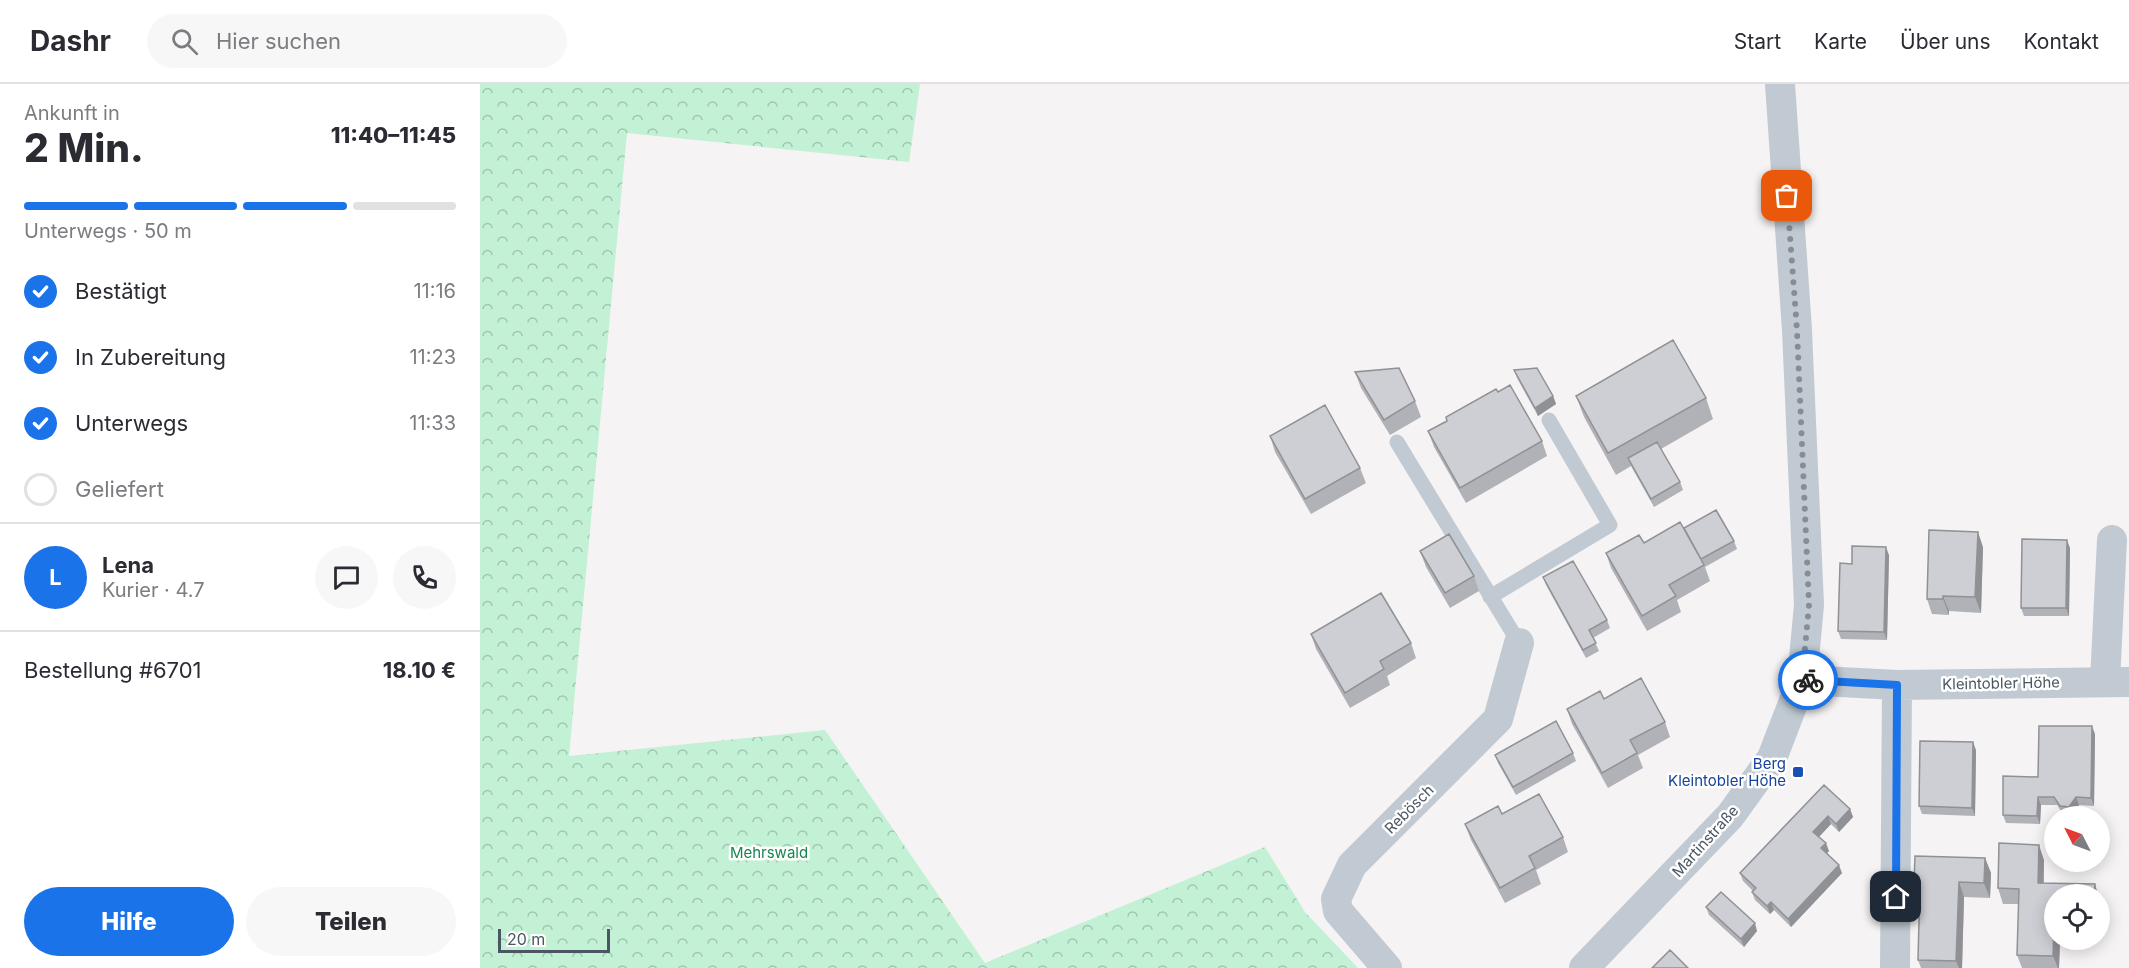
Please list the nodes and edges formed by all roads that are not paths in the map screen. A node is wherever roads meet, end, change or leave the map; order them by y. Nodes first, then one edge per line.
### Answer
1 (1780, 84) edge
2 (1549, 420) dead end
3 (1397, 442) dead end
4 (2112, 540) dead end
5 (1490, 597) junction
6 (1519, 643) joint
7 (1802, 680) junction
8 (2117, 682) edge
9 (1897, 685) junction
10 (1387, 968) edge
11 (1584, 968) edge
12 (1895, 968) edge

1 - 7 street, Martinstraße
2 - 5 lane
3 - 5 lane
4 - 8 street, Kleintobler Höhe
5 - 6 lane
6 - 10 street, Rebösch
7 - 9 street, Kleintobler Höhe
7 - 11 street, Martinstraße
8 - 9 street, Kleintobler Höhe
9 - 12 street

